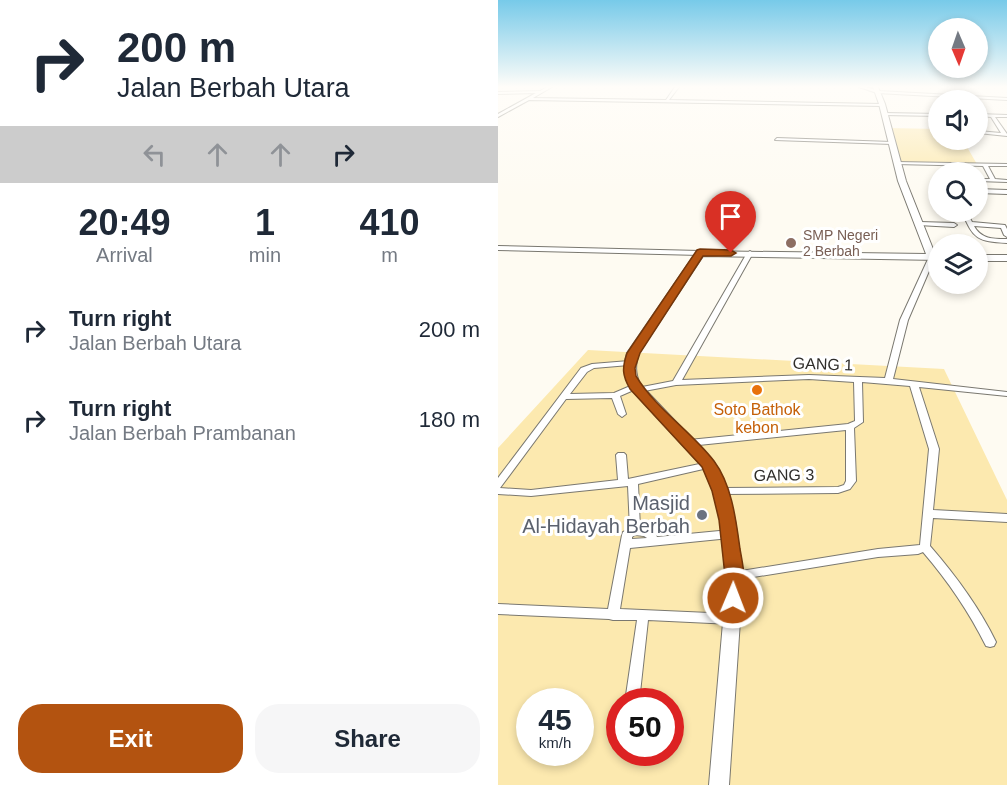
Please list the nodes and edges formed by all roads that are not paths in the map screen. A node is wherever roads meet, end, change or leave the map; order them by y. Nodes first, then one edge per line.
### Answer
1 (887, 124) edge
2 (988, 132) edge
3 (1006, 135) edge
4 (777, 139) dead end
5 (892, 143) junction
6 (897, 163) junction
7 (928, 164) edge
8 (988, 165) edge
9 (1007, 165) edge
10 (988, 171) edge
11 (988, 180) edge
12 (993, 180) junction
13 (1007, 181) edge
14 (988, 191) edge
15 (1007, 192) edge
16 (920, 224) junction
17 (970, 224) joint
18 (954, 225) dead end
19 (1005, 226) edge
20 (1007, 235) edge
21 (926, 241) junction
22 (1007, 241) edge
23 (928, 245) edge
24 (498, 249) edge
25 (700, 252) junction
26 (750, 253) junction
27 (906, 256) junction
28 (928, 257) edge
29 (988, 258) edge
30 (1007, 258) edge
31 (928, 271) edge
32 (629, 363) junction
33 (858, 380) junction
34 (888, 381) junction
35 (676, 382) junction
36 (914, 385) junction
37 (637, 388) junction
38 (1007, 393) edge
39 (615, 395) junction
40 (564, 397) junction
41 (622, 414) dead end
42 (850, 427) junction
43 (689, 443) junction
44 (621, 455) dead end
45 (709, 465) junction
46 (628, 482) junction
47 (498, 485) edge
48 (498, 491) edge
49 (720, 491) junction
50 (930, 514) junction
51 (1007, 518) edge
52 (635, 531) junction
53 (730, 534) junction
54 (654, 542) junction
55 (626, 544) junction
56 (925, 547) junction
57 (735, 576) junction
58 (498, 609) edge
59 (613, 615) junction
60 (643, 617) junction
61 (732, 619) junction
62 (990, 642) dead end
63 (634, 688) edge
64 (719, 785) edge

1 - 5 main road
2 - 3 street
4 - 5 street
5 - 6 main road
6 - 7 street
6 - 16 main road
8 - 9 street
10 - 12 street
11 - 12 street
12 - 13 street
14 - 15 street
16 - 18 street
16 - 21 main road
17 - 19 street
17 - 22 street
19 - 20 street
21 - 23 main road
21 - 27 main road
24 - 25 street
25 - 26 main road
25 - 32 main road
26 - 27 main road
26 - 35 street
27 - 28 main road
29 - 30 main road
31 - 34 street
32 - 37 main road
32 - 40 street
33 - 34 street, GANG 1
33 - 35 street, GANG 1
33 - 42 street
34 - 36 street, GANG 1
35 - 37 street, GANG 1
36 - 38 street, GANG 1
36 - 50 street
37 - 39 street, GANG 1
37 - 43 main road
39 - 40 street
39 - 41 street
40 - 47 street
42 - 43 street
42 - 49 street, GANG 3
43 - 45 main road
44 - 46 street
45 - 46 street
45 - 49 main road
46 - 48 street
46 - 52 street
49 - 53 main road
50 - 51 street
50 - 56 street
52 - 54 street
52 - 55 street
53 - 54 street
53 - 57 main road
54 - 55 street
55 - 59 street
56 - 57 street
56 - 62 street
57 - 61 main road
58 - 59 street
59 - 60 street
60 - 61 street
60 - 63 street
61 - 64 main road

